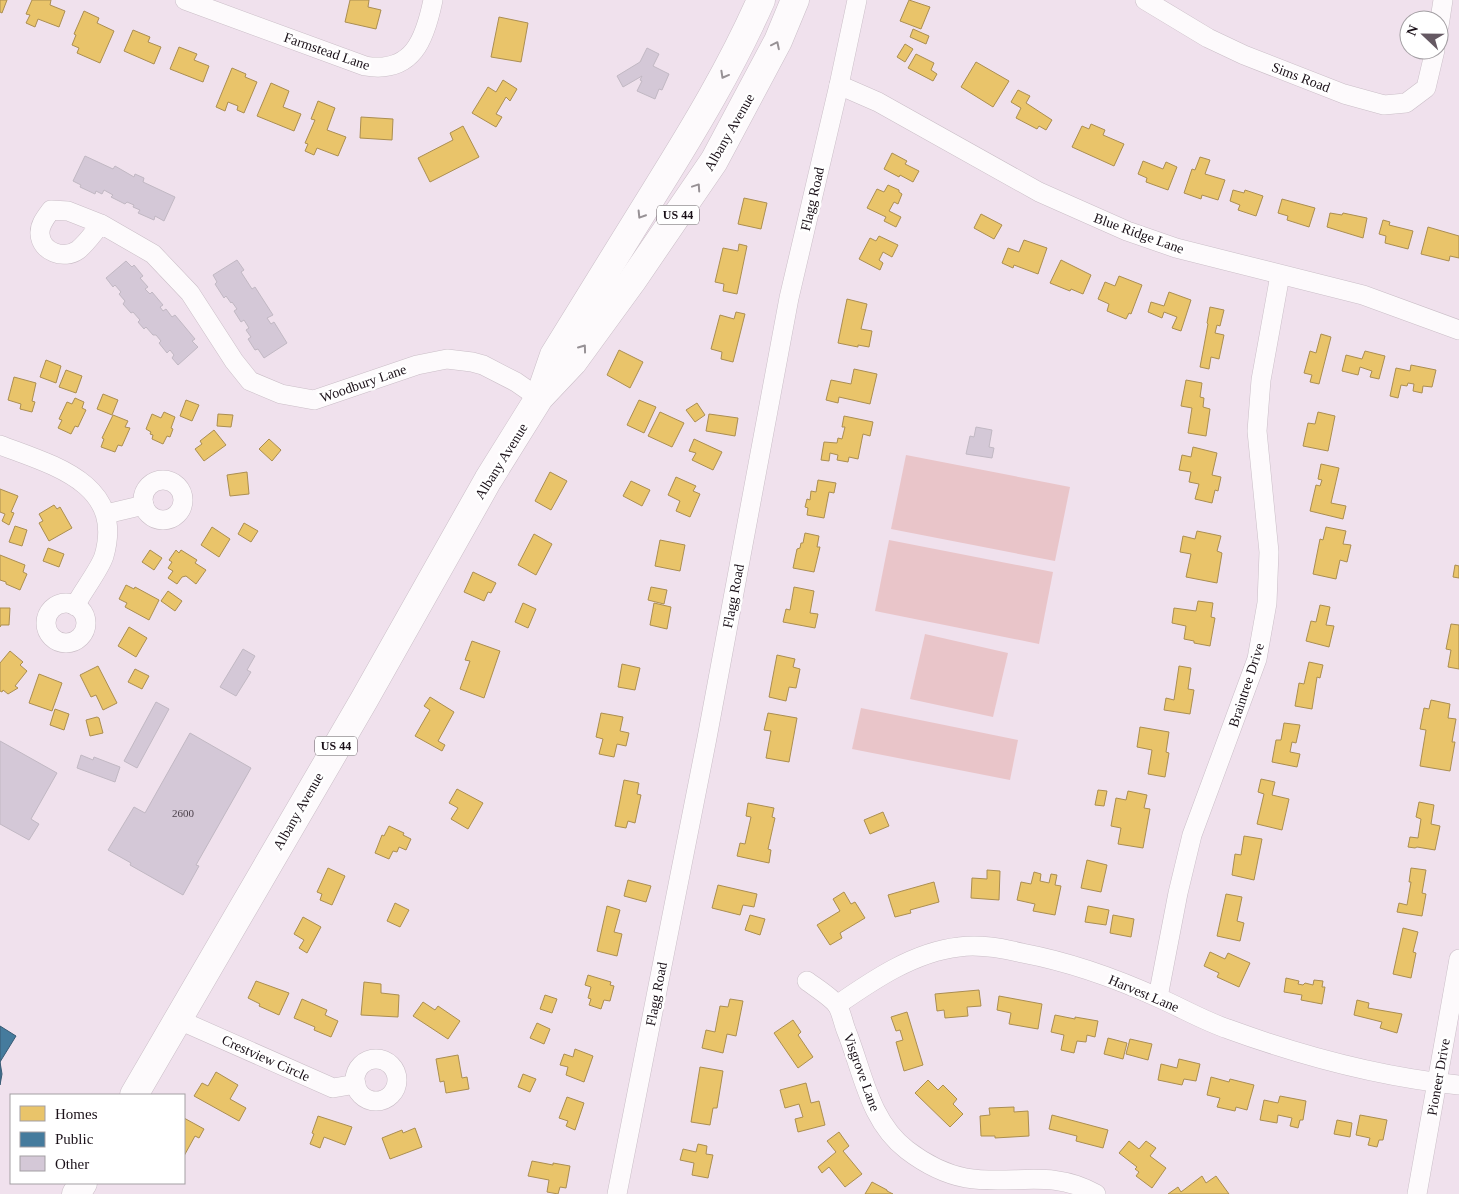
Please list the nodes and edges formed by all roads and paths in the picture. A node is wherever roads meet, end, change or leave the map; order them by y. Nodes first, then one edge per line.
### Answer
1 (185, 0) edge
2 (433, 0) edge
3 (761, 0) edge
4 (795, 0) edge
5 (857, 0) edge
6 (1145, 0) edge
7 (1433, 60) edge
8 (839, 85) junction
9 (101, 224) dead end
10 (1280, 275) junction
11 (1459, 330) edge
12 (540, 398) junction
13 (0, 445) edge
14 (144, 505) dead end
15 (106, 514) junction
16 (75, 606) dead end
17 (1459, 959) edge
18 (807, 980) dead end
19 (1158, 997) junction
20 (837, 1005) junction
21 (177, 1019) junction
22 (1437, 1083) junction
23 (356, 1084) dead end
24 (1459, 1085) edge
25 (135, 1094) edge
26 (617, 1194) edge
27 (1096, 1194) edge
28 (1417, 1194) edge

1 - 2 street, Farmstead Lane
3 -> 12 highway, Albany Avenue / US 44
12 -> 4 highway, Albany Avenue / US 44
5 - 8 street, Flagg Road
6 - 7 street, Sims Road
8 - 10 street, Blue Ridge Lane
8 - 26 street, Flagg Road
9 - 12 street, Woodbury Lane
10 - 11 street, Blue Ridge Lane
10 - 19 street, Braintree Drive
12 - 21 highway, Albany Avenue / US 44
13 - 15 street
14 - 15 street
15 - 16 street
17 - 22 street, Pioneer Drive
18 - 20 street, Visgrove Lane
19 - 20 street, Harvest Lane
19 - 22 street, Harvest Lane
20 - 27 street, Visgrove Lane
21 - 23 street, Crestview Circle
21 - 25 highway, Albany Avenue / US 44
22 - 24 street, Harvest Lane
22 - 28 street, Pioneer Drive

